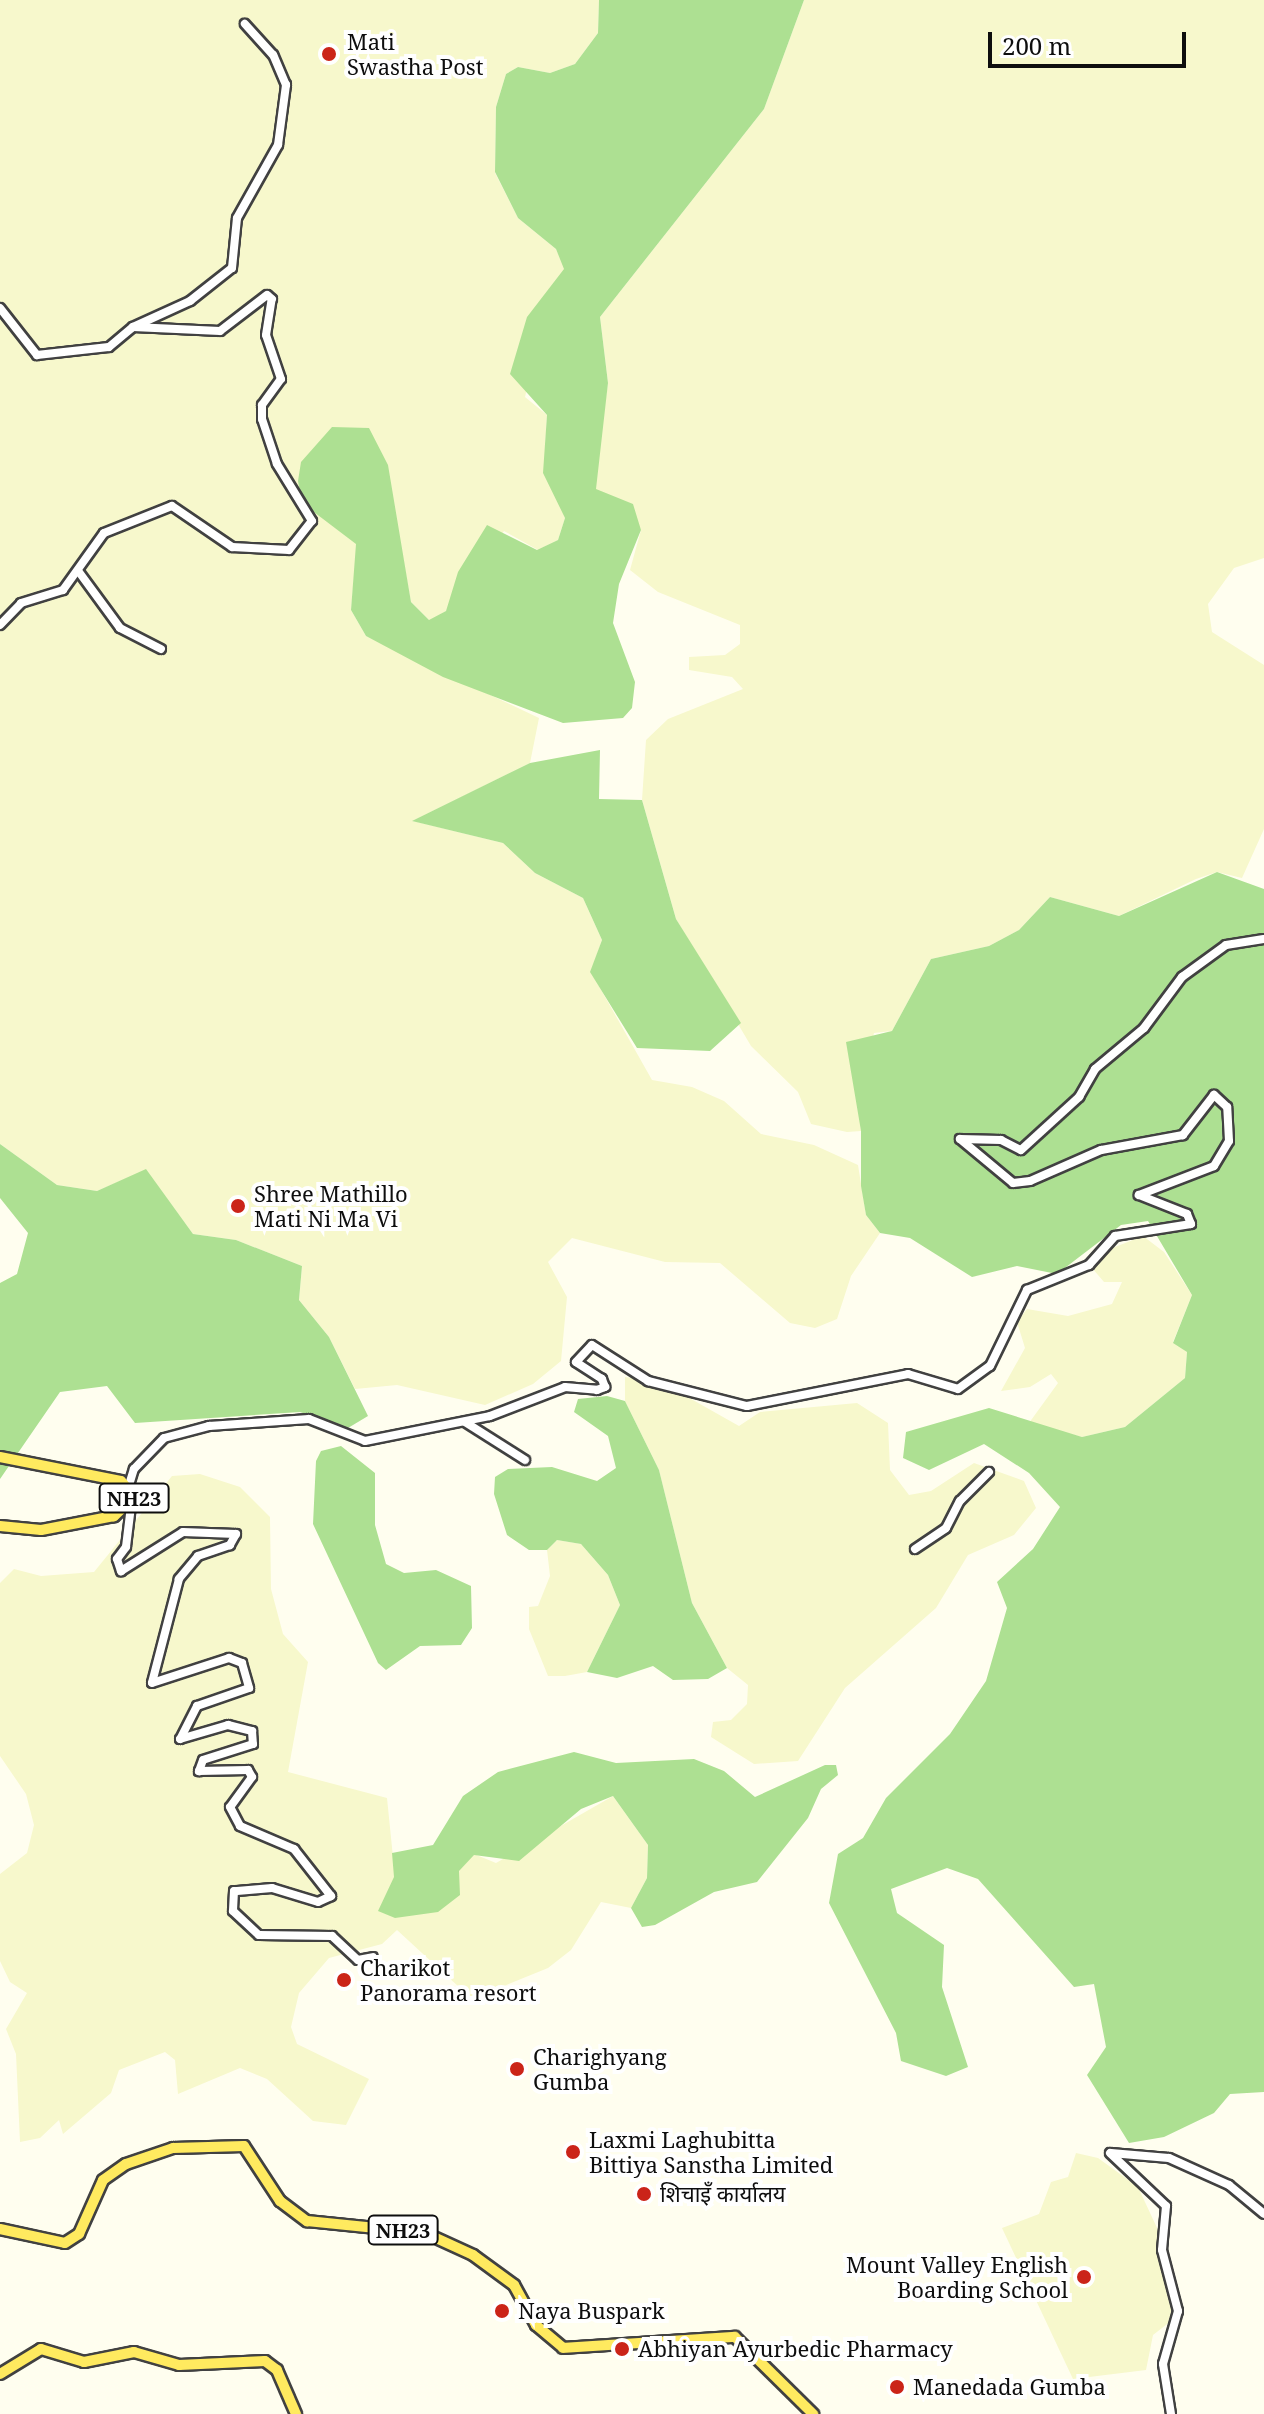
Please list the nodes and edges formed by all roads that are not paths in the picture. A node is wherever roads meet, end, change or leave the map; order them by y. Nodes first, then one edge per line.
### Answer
1 (245, 24) dead end
2 (0, 308) edge
3 (133, 327) junction
4 (79, 572) junction
5 (0, 625) edge
6 (161, 649) dead end
7 (1264, 939) edge
8 (465, 1422) junction
9 (0, 1457) edge
10 (525, 1460) dead end
11 (989, 1472) dead end
12 (129, 1485) junction
13 (131, 1506) junction
14 (0, 1526) edge
15 (915, 1549) dead end
16 (373, 1957) dead end
17 (1264, 2214) edge
18 (0, 2229) edge
19 (0, 2374) edge
20 (296, 2414) edge
21 (813, 2414) edge
22 (1171, 2414) edge

1 - 3 street
2 - 3 street
3 - 4 street
4 - 5 street
4 - 6 street
7 - 8 street
8 - 10 street
8 - 12 street
9 - 12 main road, NH23
11 - 15 street
12 - 13 main road, NH23
13 - 14 main road, NH23
13 - 16 street
17 - 22 street
18 - 21 main road, NH23
19 - 20 main road

